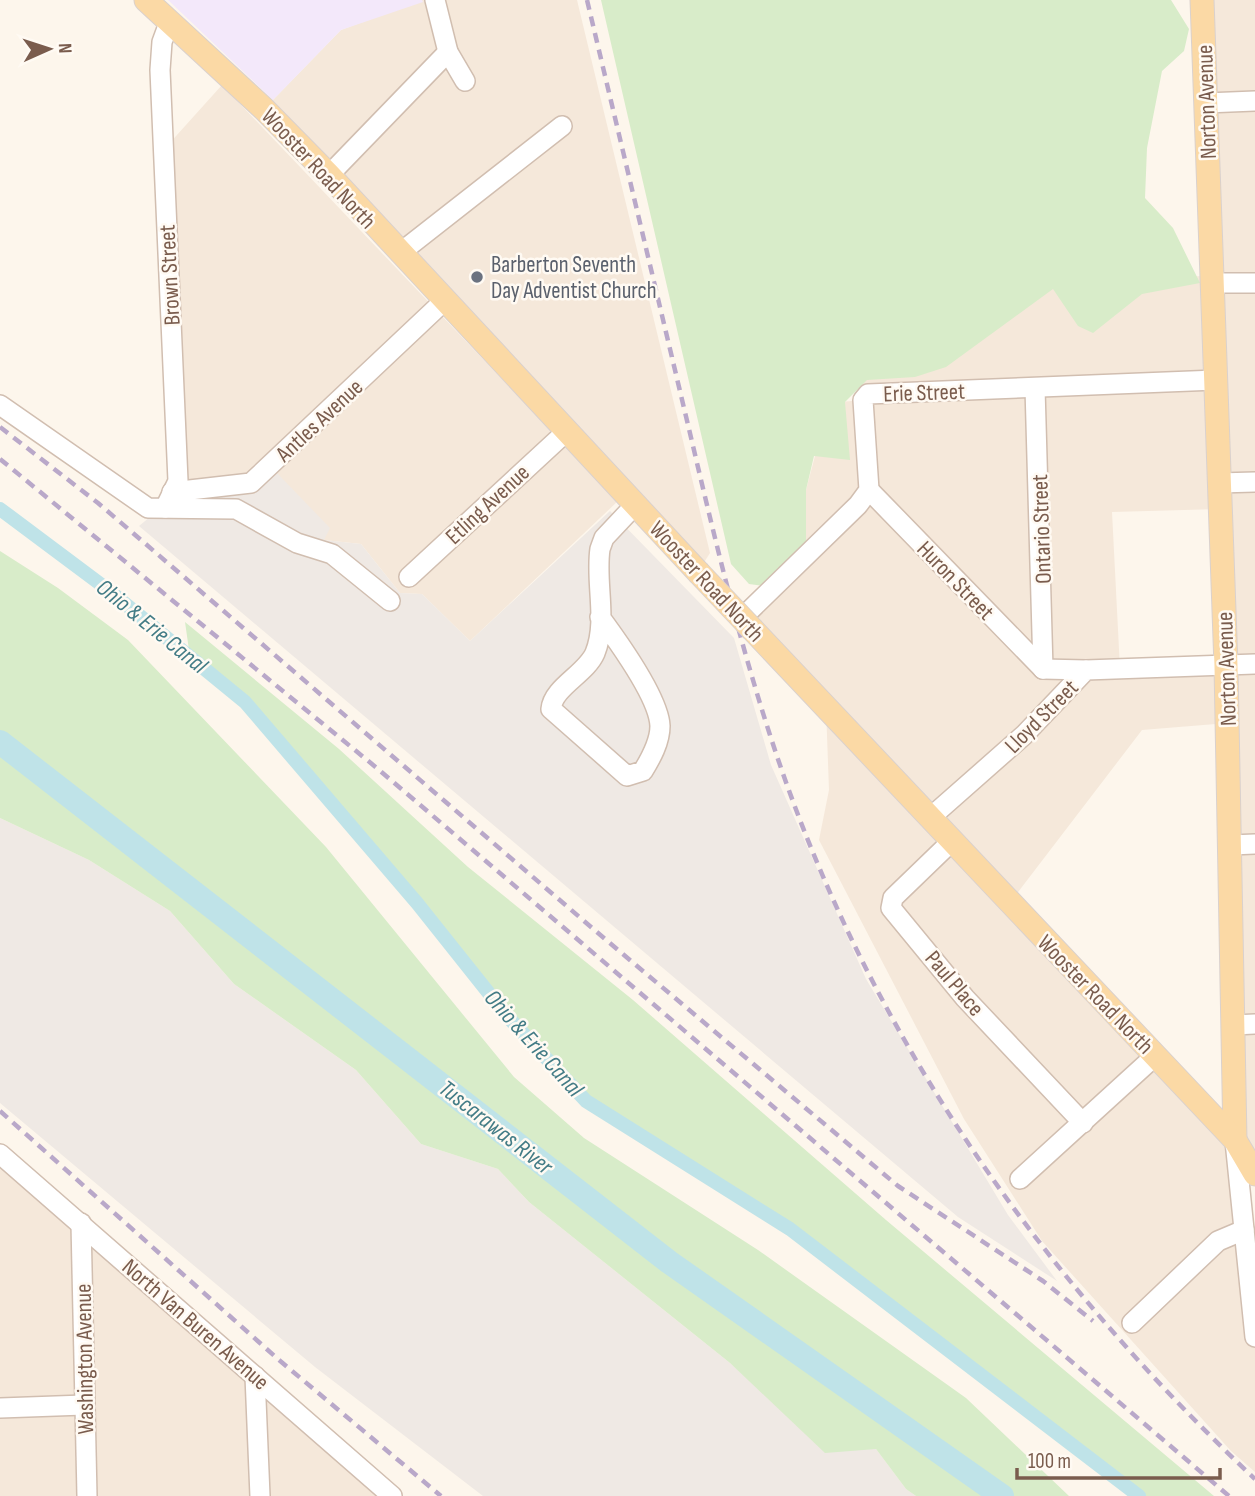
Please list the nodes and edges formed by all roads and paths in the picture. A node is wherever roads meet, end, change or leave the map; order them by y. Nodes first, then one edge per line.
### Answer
1 (146, 0) edge
2 (435, 0) edge
3 (1202, 0) edge
4 (169, 23) junction
5 (448, 52) junction
6 (465, 81) dead end
7 (1255, 101) edge
8 (1206, 103) junction
9 (562, 126) dead end
10 (328, 175) junction
11 (400, 253) junction
12 (1255, 283) edge
13 (1213, 284) junction
14 (444, 301) junction
15 (1216, 380) junction
16 (1035, 388) junction
17 (0, 405) edge
18 (567, 431) junction
19 (1255, 482) edge
20 (1219, 483) junction
21 (869, 490) junction
22 (162, 503) junction
23 (636, 504) junction
24 (409, 578) dead end
25 (390, 601) dead end
26 (600, 617) junction
27 (748, 619) junction
28 (1255, 664) edge
29 (1226, 666) junction
30 (1044, 669) junction
31 (1086, 670) junction
32 (931, 817) junction
33 (951, 842) junction
34 (1255, 844) edge
35 (1231, 845) junction
36 (1244, 1024) edge
37 (1155, 1056) junction
38 (1083, 1123) junction
39 (1235, 1140) junction
40 (0, 1154) edge
41 (1255, 1174) edge
42 (1020, 1179) dead end
43 (80, 1223) junction
44 (1244, 1230) junction
45 (1132, 1323) dead end
46 (1255, 1332) edge
47 (255, 1376) junction
48 (84, 1405) junction
49 (0, 1408) edge
50 (88, 1496) edge
51 (260, 1496) edge
52 (392, 1496) edge

1 - 4 main road, Wooster Road North
2 - 5 street
3 - 8 main road, Norton Avenue
4 - 10 main road, Wooster Road North
4 - 22 street, Brown Street
5 - 6 street
5 - 10 street
7 - 8 street
8 - 13 main road, Norton Avenue
9 - 11 street
10 - 11 main road, Wooster Road North
11 - 14 main road, Wooster Road North
12 - 13 street
13 - 15 main road, Norton Avenue
14 - 18 main road, Wooster Road North
14 - 22 street, Antles Avenue
15 - 16 street, Erie Street
15 - 20 main road, Norton Avenue
16 - 21 street, Erie Street
16 - 30 street, Ontario Street
17 - 22 street
18 - 23 main road, Wooster Road North
18 - 24 street, Etling Avenue
19 - 20 street
20 - 29 main road, Norton Avenue
21 - 27 street
21 - 30 street, Huron Street
22 - 25 street
23 - 26 street
23 - 27 main road, Wooster Road North, bridge
26 - 26 street
27 - 32 main road, Wooster Road North
28 - 29 street, Lloyd Street
29 - 31 street, Lloyd Street
29 - 35 main road, Norton Avenue
30 - 31 street
31 - 32 street, Lloyd Street
32 - 33 main road, Wooster Road North
33 - 37 main road, Wooster Road North
33 - 38 street, Paul Place
34 - 35 street
35 - 36 main road, Norton Avenue
36 - 39 main road, Norton Avenue
37 - 38 street
37 - 39 main road, Wooster Road North
38 - 42 street
39 - 41 main road, Wooster Road North
39 - 44 street, Norton Avenue
40 - 43 street, North Van Buren Avenue
43 - 47 street, North Van Buren Avenue
43 - 48 street, Washington Avenue
44 - 45 street
44 - 46 street, Norton Avenue
47 - 51 street
47 - 52 street, North Van Buren Avenue
48 - 49 street
48 - 50 street, Washington Avenue

